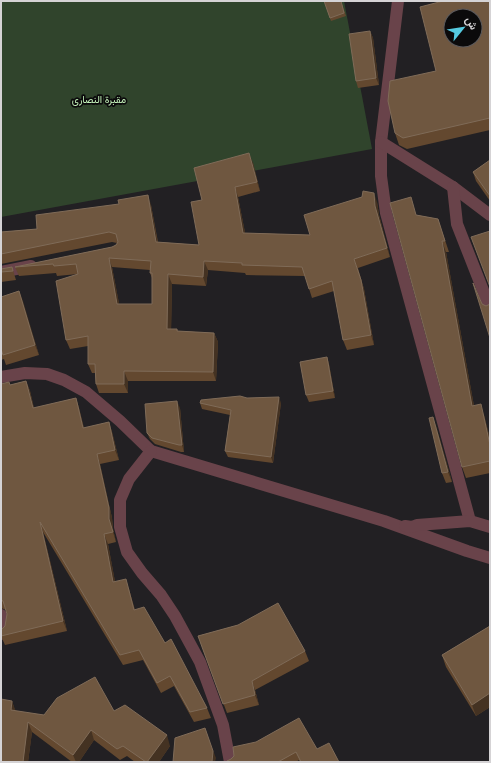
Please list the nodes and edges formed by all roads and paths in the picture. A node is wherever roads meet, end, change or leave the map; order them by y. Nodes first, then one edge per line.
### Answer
1 (398, 1) edge
2 (381, 142) junction
3 (453, 187) junction
4 (490, 215) edge
5 (39, 264) edge
6 (1, 272) edge
7 (490, 308) edge
8 (1, 377) edge
9 (151, 451) junction
10 (384, 521) junction
11 (470, 521) junction
12 (490, 527) edge
13 (490, 558) edge
14 (1, 615) edge
15 (1, 634) edge
16 (230, 762) edge

1 - 2 street
2 - 3 street
2 - 11 street
3 - 4 street
3 - 7 street
5 - 6 street
8 - 9 street
9 - 10 street
9 - 16 street
10 - 11 street
10 - 13 street
11 - 12 street
14 - 15 street

